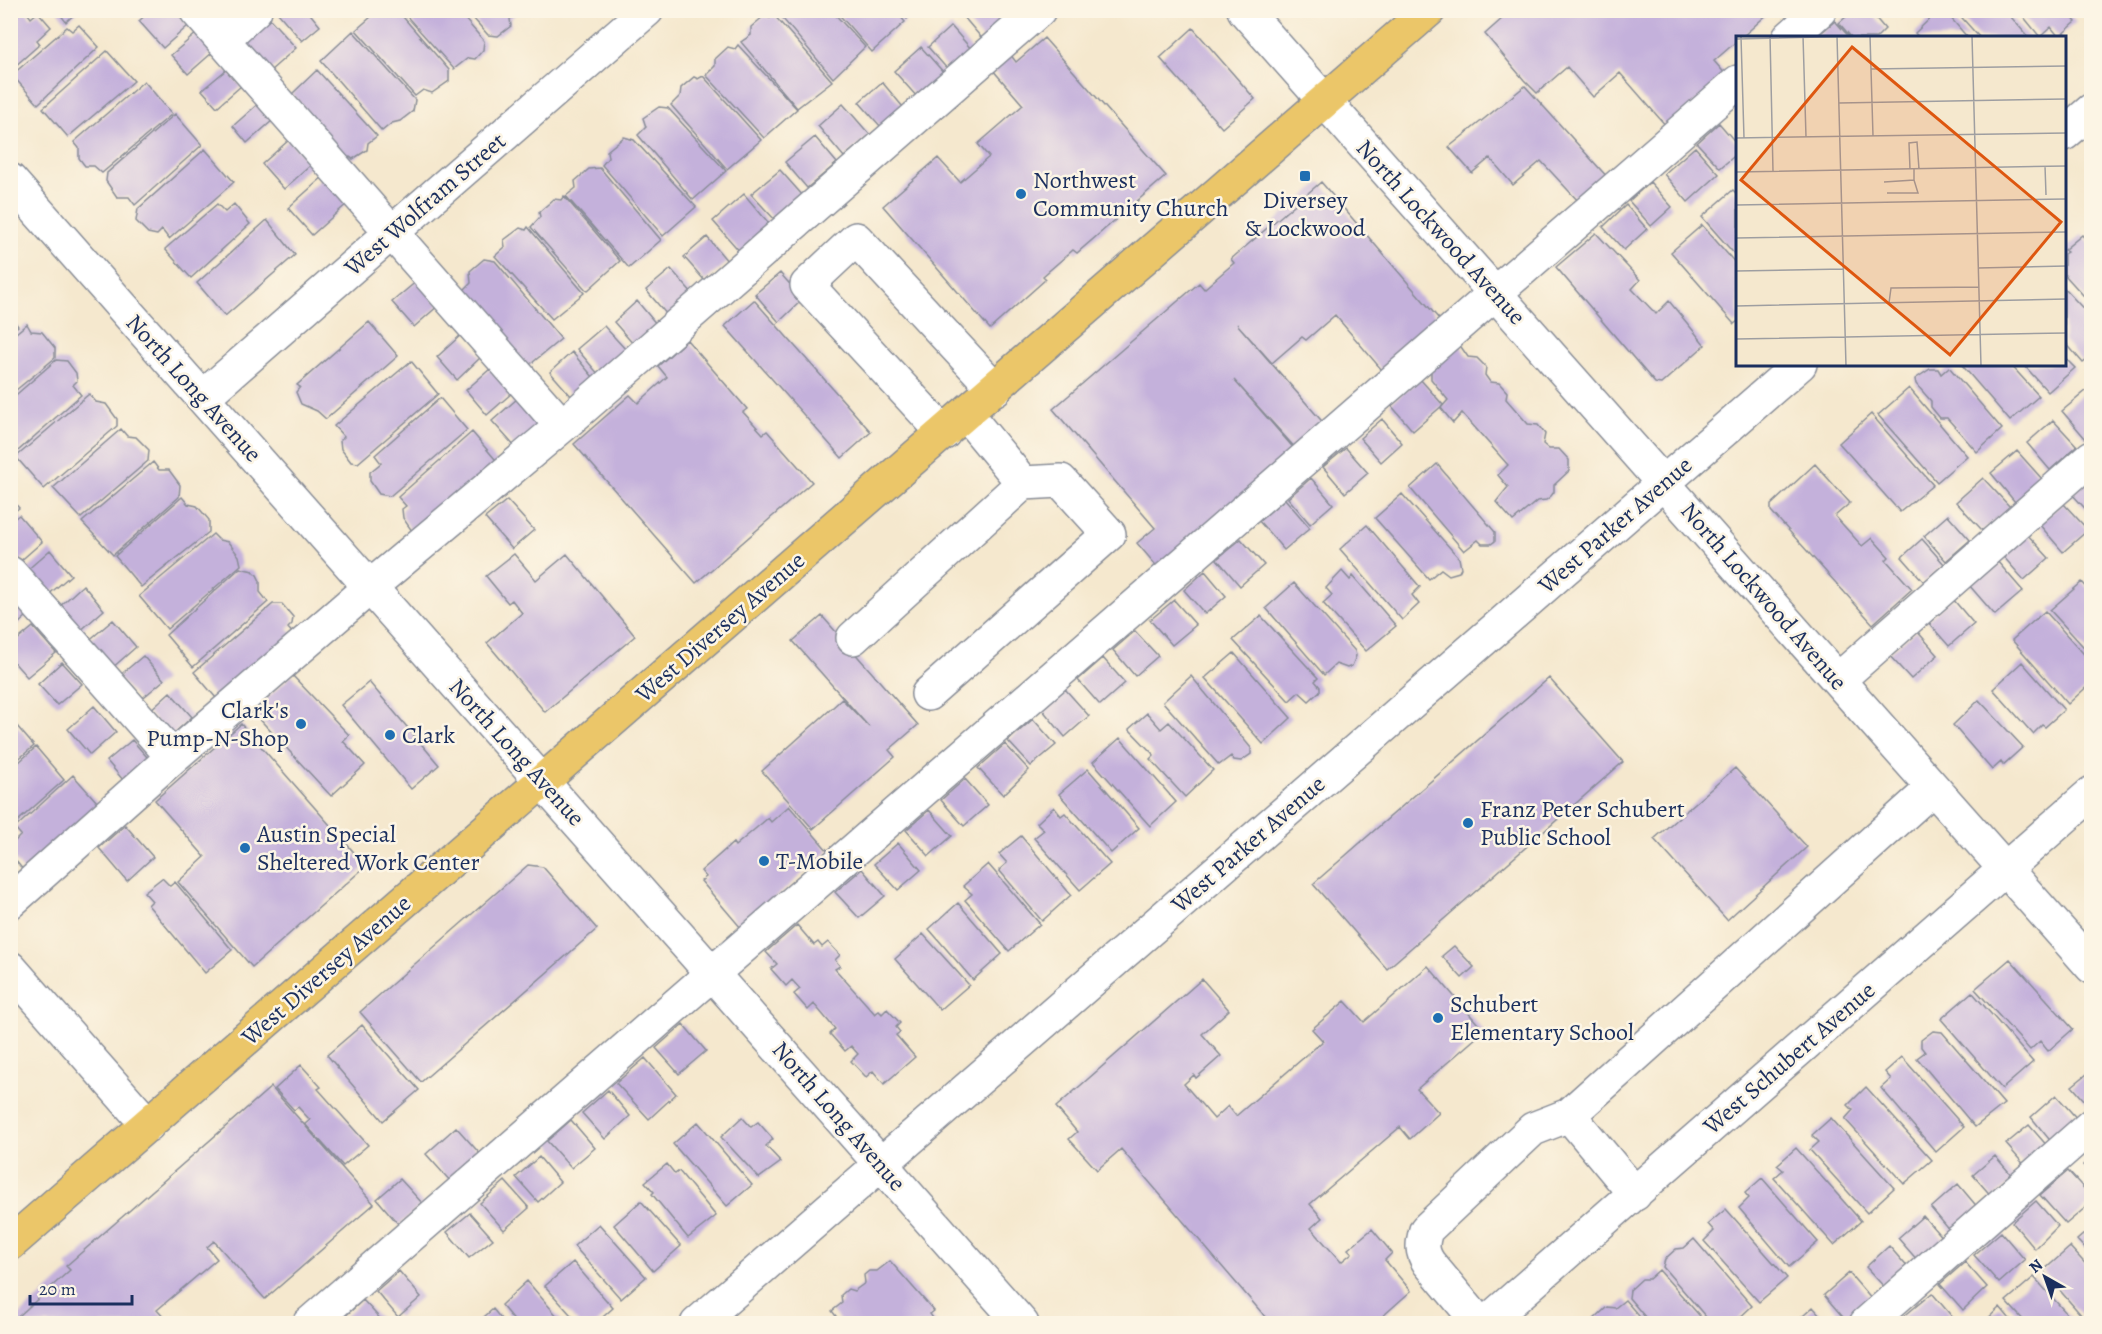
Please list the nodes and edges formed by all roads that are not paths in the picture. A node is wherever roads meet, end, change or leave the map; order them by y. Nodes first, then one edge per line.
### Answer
1 (196, 10) edge
2 (255, 10) edge
3 (646, 10) edge
4 (1040, 10) edge
5 (1244, 10) edge
6 (1429, 10) edge
7 (1820, 10) edge
8 (1791, 36) edge
9 (222, 39) junction
10 (1736, 83) edge
11 (1324, 102) junction
12 (2091, 110) edge
13 (2066, 132) edge
14 (10, 180) edge
15 (392, 232) junction
16 (1495, 293) junction
17 (1798, 366) edge
18 (994, 389) junction
19 (203, 397) junction
20 (955, 423) junction
21 (562, 426) junction
22 (2091, 457) edge
23 (1023, 483) junction
24 (1664, 483) junction
25 (10, 573) edge
26 (370, 587) junction
27 (853, 638) dead end
28 (1838, 680) junction
29 (928, 694) dead end
30 (173, 757) junction
31 (543, 781) junction
32 (1933, 788) junction
33 (2091, 793) edge
34 (2004, 868) junction
35 (10, 902) edge
36 (2091, 967) edge
37 (10, 968) edge
38 (712, 973) junction
39 (1569, 1115) junction
40 (148, 1125) junction
41 (2091, 1125) edge
42 (881, 1164) junction
43 (1635, 1194) junction
44 (10, 1244) edge
45 (309, 1323) edge
46 (697, 1323) edge
47 (1022, 1323) edge
48 (1480, 1323) edge
49 (1485, 1323) edge
50 (1866, 1323) edge

1 - 9 street
2 - 9 street
3 - 15 street, West Wolfram Street
4 - 21 street
5 - 11 street, North Lockwood Avenue
6 - 11 main road, West Diversey Avenue
7 - 8 street
9 - 15 street
10 - 16 street
11 - 16 street, North Lockwood Avenue
11 - 18 main road, West Diversey Avenue
12 - 13 street
14 - 19 street, North Long Avenue
15 - 19 street, West Wolfram Street
15 - 21 street
16 - 24 street, North Lockwood Avenue
16 - 38 street
17 - 24 street, West Parker Avenue
18 - 20 main road, West Diversey Avenue
18 - 20 street
19 - 26 street, North Long Avenue
20 - 23 street
20 - 31 main road, West Diversey Avenue
21 - 26 street
22 - 28 street
23 - 27 street
23 - 29 street
24 - 28 street, North Lockwood Avenue
24 - 42 street, West Parker Avenue
25 - 30 street
26 - 30 street
26 - 31 street, North Long Avenue
28 - 32 street, North Lockwood Avenue
30 - 35 street
31 - 38 street, North Long Avenue
31 - 40 main road, West Diversey Avenue
32 - 34 street, North Lockwood Avenue
32 - 39 street
33 - 34 street, West Schubert Avenue
34 - 36 street, North Lockwood Avenue
34 - 43 street, West Schubert Avenue
37 - 40 street
38 - 42 street, North Long Avenue
38 - 45 street
39 - 43 street
39 - 48 street
40 - 44 main road, West Diversey Avenue
41 - 50 street
42 - 46 street, West Parker Avenue
42 - 47 street, North Long Avenue
43 - 49 street, West Schubert Avenue

